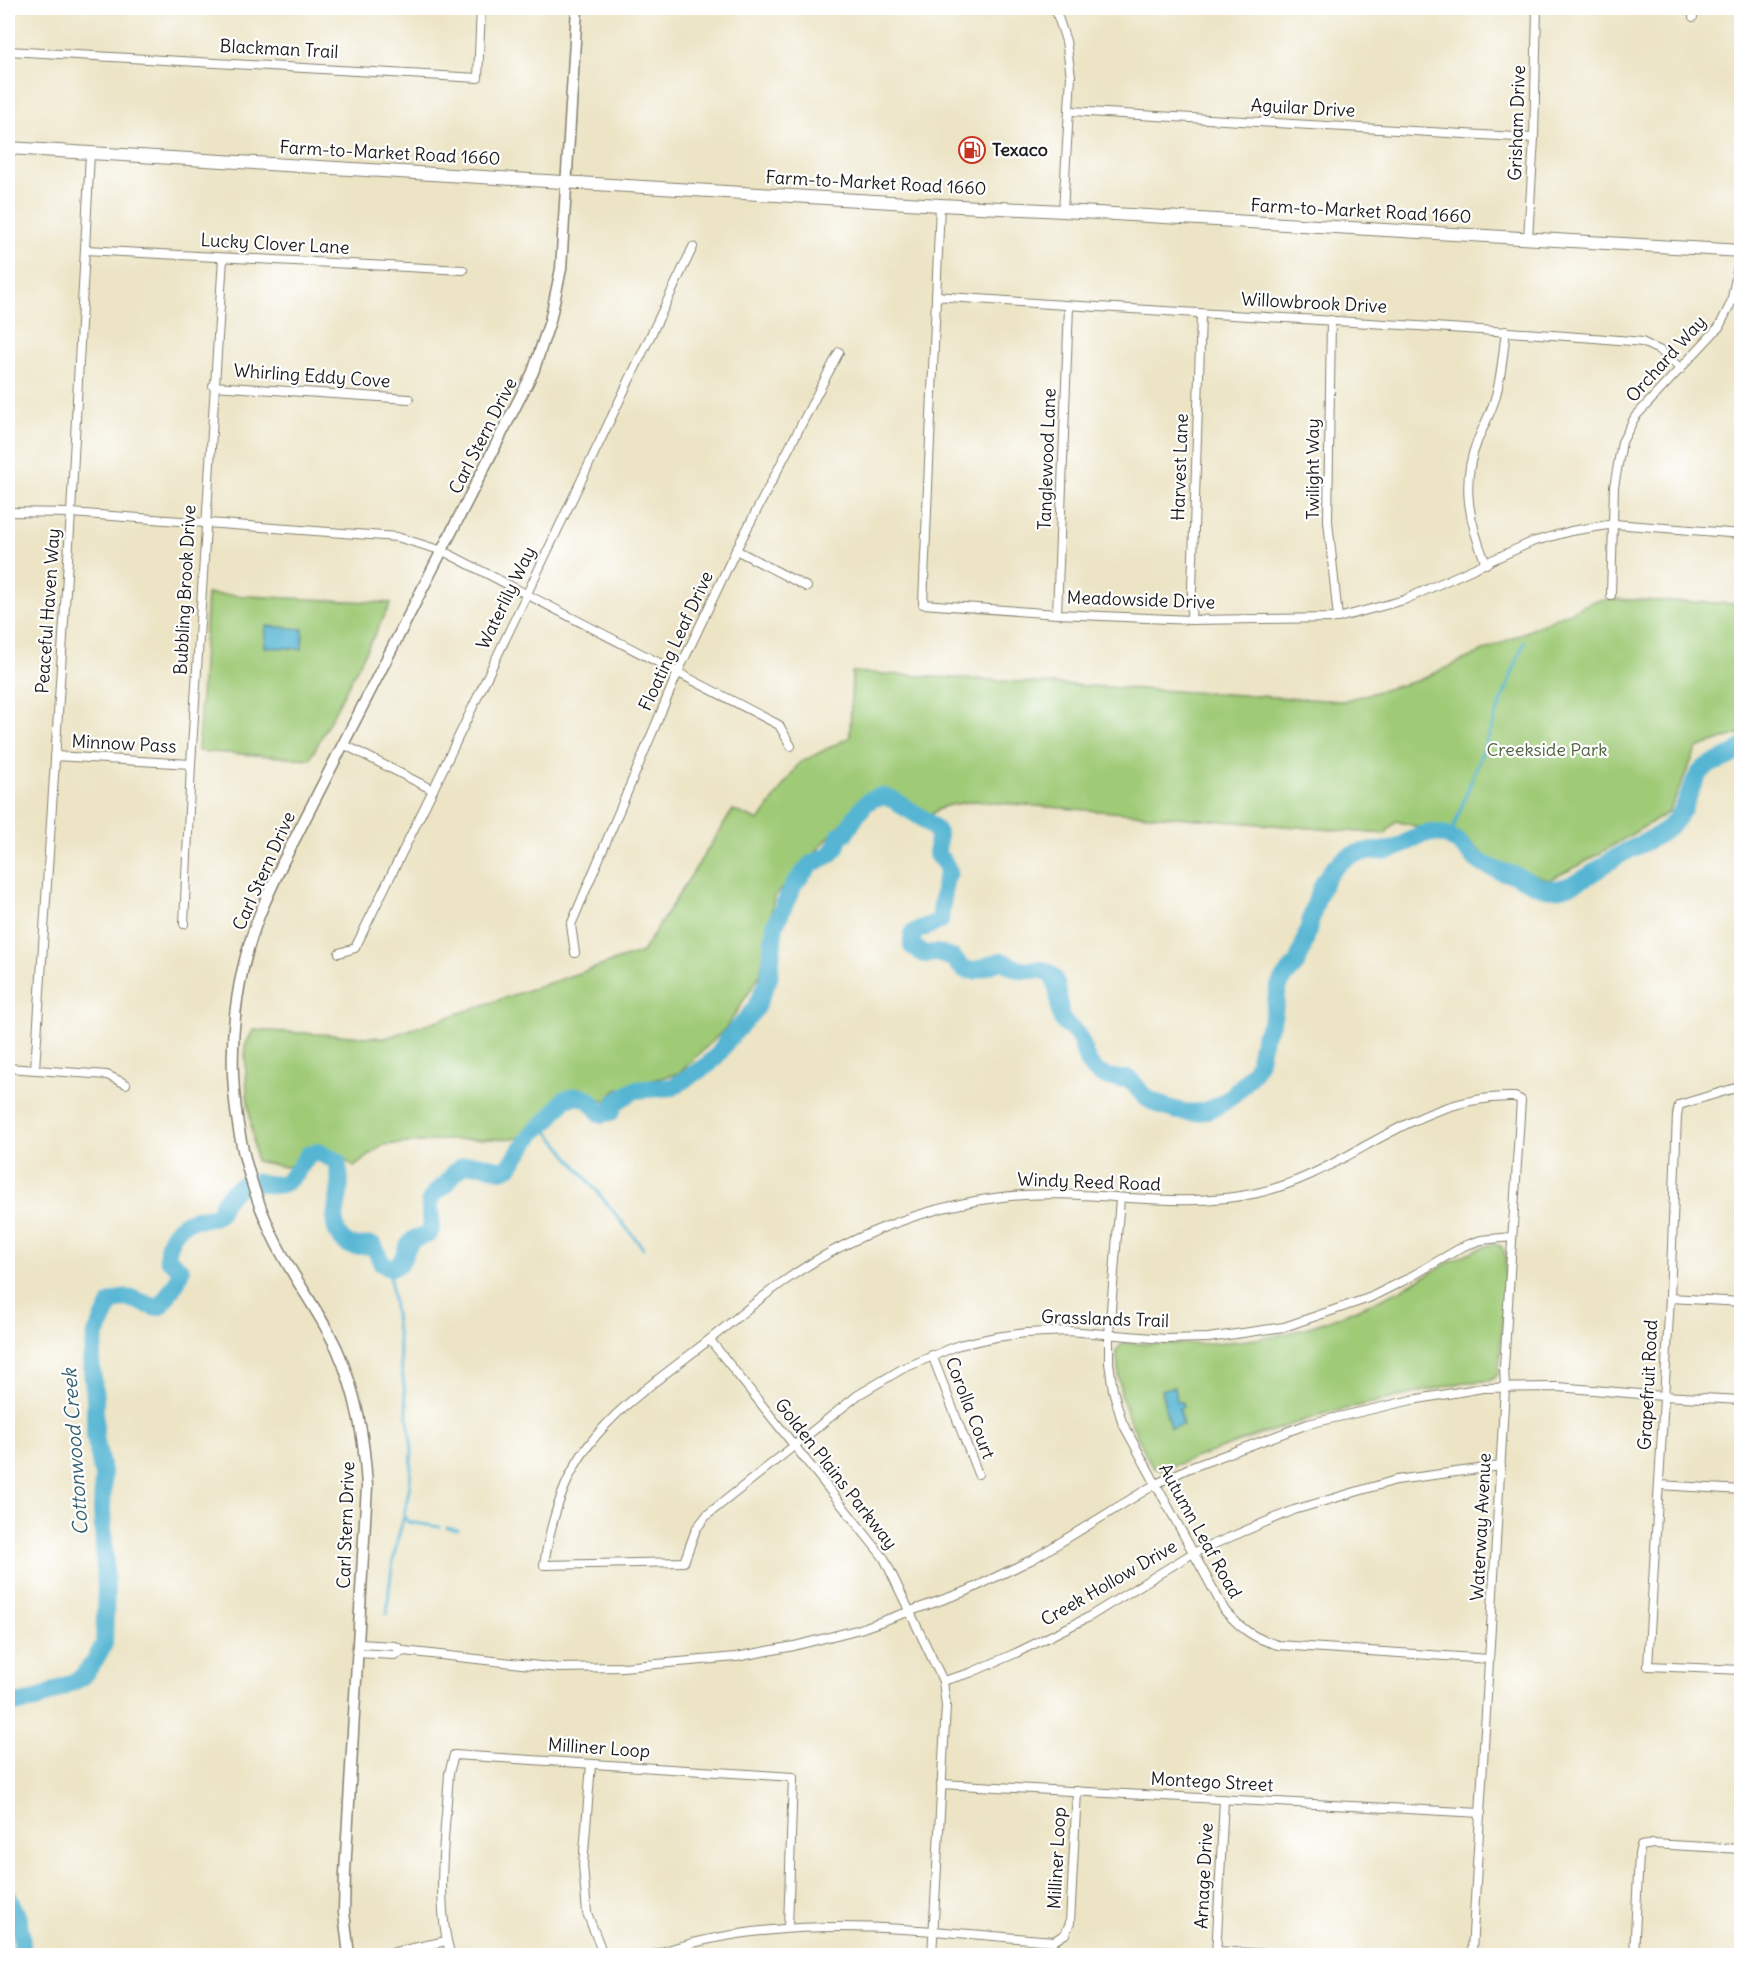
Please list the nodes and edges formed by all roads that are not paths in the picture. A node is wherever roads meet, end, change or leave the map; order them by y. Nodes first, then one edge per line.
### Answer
1 (481, 8) edge
2 (577, 8) edge
3 (1055, 8) edge
4 (1537, 8) edge
5 (8, 51) edge
6 (1071, 111) junction
7 (1534, 138) junction
8 (8, 148) edge
9 (90, 154) junction
10 (566, 182) junction
11 (940, 205) junction
12 (1063, 211) junction
13 (1528, 239) junction
14 (693, 247) dead end
15 (86, 250) junction
16 (1741, 251) edge
17 (223, 258) junction
18 (463, 270) dead end
19 (936, 296) junction
20 (1069, 306) junction
21 (1201, 315) junction
22 (1332, 320) junction
23 (1506, 331) junction
24 (839, 352) dead end
25 (1682, 369) junction
26 (213, 386) junction
27 (409, 399) dead end
28 (8, 512) edge
29 (71, 513) junction
30 (205, 523) junction
31 (1614, 524) junction
32 (1742, 534) edge
33 (736, 550) junction
34 (442, 551) junction
35 (1486, 564) junction
36 (807, 587) dead end
37 (526, 594) junction
38 (1611, 595) dead end
39 (1057, 614) junction
40 (1338, 618) junction
41 (1191, 620) junction
42 (678, 672) junction
43 (343, 744) junction
44 (791, 746) dead end
45 (55, 756) junction
46 (191, 764) junction
47 (433, 790) junction
48 (184, 924) dead end
49 (339, 953) dead end
50 (575, 953) dead end
51 (8, 1068) edge
52 (35, 1069) junction
53 (126, 1084) dead end
54 (1742, 1086) edge
55 (1521, 1101) joint
56 (1120, 1198) junction
57 (1512, 1237) junction
58 (1670, 1298) junction
59 (1742, 1302) edge
60 (1109, 1334) junction
61 (710, 1340) junction
62 (932, 1355) junction
63 (1505, 1388) junction
64 (1663, 1396) junction
65 (1742, 1400) edge
66 (794, 1446) junction
67 (1501, 1466) junction
68 (978, 1474) dead end
69 (1155, 1485) junction
70 (1659, 1485) junction
71 (1742, 1490) edge
72 (1193, 1553) junction
73 (544, 1565) joint
74 (910, 1612) junction
75 (357, 1649) junction
76 (1490, 1659) junction
77 (1742, 1670) edge
78 (943, 1681) junction
79 (591, 1764) junction
80 (941, 1784) junction
81 (1077, 1791) junction
82 (1224, 1799) junction
83 (1481, 1814) junction
84 (1742, 1849) edge
85 (788, 1928) junction
86 (934, 1932) junction
87 (446, 1941) junction
88 (1216, 1953) edge
89 (349, 1956) edge
90 (375, 1956) edge
91 (451, 1956) edge
92 (604, 1956) edge
93 (650, 1956) edge
94 (932, 1956) edge
95 (1308, 1956) edge
96 (1470, 1956) edge
97 (1634, 1956) edge

1 - 5 street, Blackman Trail
2 - 10 street, Carl Stern Drive
3 - 6 street
4 - 7 street, Grisham Drive
6 - 7 street, Aguilar Drive
6 - 12 street
7 - 13 street, Grisham Drive
8 - 9 main road, Farm-to-Market Road 1660
9 - 10 main road, Farm-to-Market Road 1660
9 - 15 street, Peaceful Haven Way
10 - 11 main road, Farm-to-Market Road 1660
10 - 34 street, Carl Stern Drive
11 - 12 main road, Farm-to-Market Road 1660
11 - 19 street, Meadowside Drive
12 - 13 main road, Farm-to-Market Road 1660
13 - 16 main road, Farm-to-Market Road 1660
14 - 37 street, Waterlily Way
15 - 17 street, Lucky Clover Lane
15 - 29 street, Peaceful Haven Way
16 - 25 street, Orchard Way
17 - 18 street, Lucky Clover Lane
17 - 26 street, Bubbling Brook Drive
19 - 20 street, Willowbrook Drive
19 - 39 street, Meadowside Drive
20 - 21 street, Willowbrook Drive
20 - 39 street, Tanglewood Lane
21 - 22 street, Willowbrook Drive
21 - 41 street, Harvest Lane
22 - 23 street, Willowbrook Drive
22 - 40 street, Twilight Way
23 - 25 street, Willowbrook Drive
23 - 35 street
24 - 33 street, Floating Leaf Drive
25 - 31 street, Orchard Way
26 - 27 street, Whirling Eddy Cove
26 - 30 street, Bubbling Brook Drive
28 - 29 street
29 - 30 street
29 - 45 street, Peaceful Haven Way
30 - 34 street
30 - 46 street, Bubbling Brook Drive
31 - 32 street, Meadowside Drive
31 - 35 street, Meadowside Drive
31 - 38 street, Orchard Way
33 - 36 street
33 - 42 street, Floating Leaf Drive
34 - 37 street
34 - 43 street, Carl Stern Drive
35 - 40 street, Meadowside Drive
37 - 42 street
37 - 47 street, Waterlily Way
39 - 41 street, Meadowside Drive
40 - 41 street, Meadowside Drive
42 - 44 street
42 - 50 street, Floating Leaf Drive
43 - 47 street
43 - 75 street, Carl Stern Drive
45 - 46 street, Minnow Pass
45 - 52 street, Peaceful Haven Way
46 - 48 street, Bubbling Brook Drive
47 - 49 street, Waterlily Way
51 - 52 street
52 - 53 street
54 - 58 street, Grapefruit Road
55 - 56 street, Windy Reed Road
55 - 57 street, Waterway Avenue
56 - 60 street, Autumn Leaf Road
56 - 61 street, Windy Reed Road
57 - 60 street, Grasslands Trail
57 - 63 street, Waterway Avenue
58 - 59 street
58 - 64 street, Grapefruit Road
60 - 62 street, Grasslands Trail
60 - 69 street, Autumn Leaf Road
61 - 66 street, Golden Plains Parkway
61 - 73 street, Windy Reed Road
62 - 66 street, Grasslands Trail
62 - 68 street, Corolla Court
63 - 64 street
63 - 67 street, Waterway Avenue
63 - 69 street
64 - 65 street
64 - 70 street, Grapefruit Road
66 - 73 street, Grasslands Trail
66 - 74 street, Golden Plains Parkway
67 - 72 street, Creek Hollow Drive
67 - 76 street, Waterway Avenue
69 - 72 street, Autumn Leaf Road
69 - 74 street
70 - 71 street
70 - 77 street, Grapefruit Road
72 - 76 street, Autumn Leaf Road
72 - 78 street, Creek Hollow Drive
74 - 75 street
74 - 78 street, Golden Plains Parkway
75 - 89 street, Carl Stern Drive
76 - 83 street, Waterway Avenue
78 - 80 street, Golden Plains Parkway
79 - 85 street, Milliner Loop
79 - 87 street, Milliner Loop
79 - 92 street
80 - 81 street, Montego Street
80 - 86 street, Golden Plains Parkway
81 - 82 street, Montego Street
81 - 86 street, Milliner Loop
82 - 83 street, Montego Street
82 - 88 street, Arnage Drive
83 - 96 street, Waterway Avenue
84 - 97 street
85 - 86 street, Milliner Loop
85 - 93 street, Milliner Loop
86 - 94 street, Golden Plains Parkway
87 - 90 street
87 - 91 street, Milliner Loop
88 - 95 street

